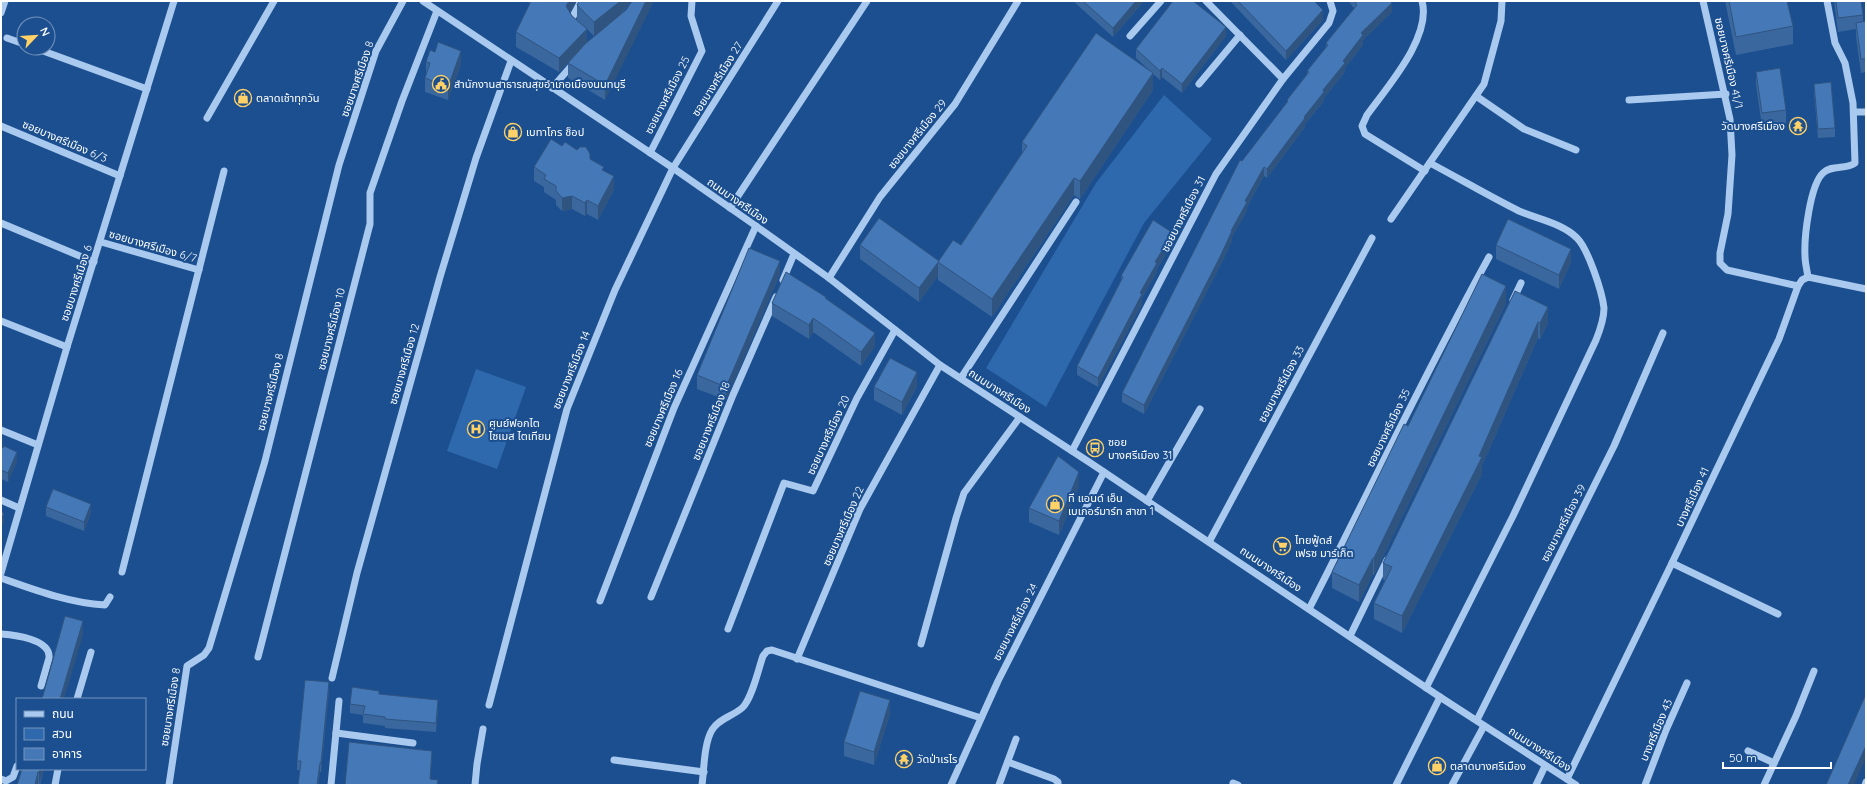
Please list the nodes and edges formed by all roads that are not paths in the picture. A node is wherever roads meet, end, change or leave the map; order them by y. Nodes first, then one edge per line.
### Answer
1 (5, 1) edge
2 (174, 1) edge
3 (274, 1) edge
4 (403, 1) edge
5 (423, 1) edge
6 (581, 1) edge
7 (692, 1) edge
8 (778, 1) edge
9 (867, 1) edge
10 (1018, 1) edge
11 (1161, 1) edge
12 (1206, 1) edge
13 (1330, 1) edge
14 (1422, 1) edge
15 (1502, 1) edge
16 (1703, 1) edge
17 (1827, 1) edge
18 (437, 12) junction
19 (1, 13) edge
20 (580, 31) edge
21 (1240, 35) junction
22 (1130, 36) dead end
23 (7, 38) dead end
24 (16, 41) edge
25 (56, 56) edge
26 (511, 61) junction
27 (576, 61) edge
28 (1283, 79) junction
29 (1199, 84) dead end
30 (147, 88) junction
31 (552, 88) junction
32 (1726, 94) junction
33 (1476, 96) junction
34 (1629, 100) dead end
35 (1854, 112) junction
36 (1866, 112) edge
37 (206, 118) dead end
38 (1, 126) edge
39 (1576, 150) dead end
40 (650, 153) junction
41 (1430, 163) junction
42 (673, 168) junction
43 (224, 171) dead end
44 (1425, 171) junction
45 (120, 176) junction
46 (1076, 202) dead end
47 (730, 208) junction
48 (1391, 219) dead end
49 (1, 223) edge
50 (756, 226) junction
51 (1372, 238) dead end
52 (101, 242) junction
53 (794, 254) junction
54 (1488, 258) dead end
55 (94, 262) junction
56 (199, 270) junction
57 (1808, 277) junction
58 (829, 278) junction
59 (1521, 283) dead end
60 (1798, 286) junction
61 (1866, 288) edge
62 (1511, 304) edge
63 (1, 321) edge
64 (895, 330) junction
65 (1663, 333) dead end
66 (67, 347) junction
67 (940, 365) junction
68 (961, 378) junction
69 (1200, 409) dead end
70 (1020, 417) junction
71 (1, 430) edge
72 (38, 446) junction
73 (1072, 451) junction
74 (1104, 472) junction
75 (1, 500) edge
76 (1147, 501) junction
77 (20, 508) junction
78 (1209, 542) junction
79 (1391, 551) edge
80 (1672, 564) junction
81 (122, 572) dead end
82 (1, 573) edge
83 (1, 578) edge
84 (110, 597) dead end
85 (651, 597) dead end
86 (600, 601) dead end
87 (1309, 609) junction
88 (1778, 614) dead end
89 (728, 629) dead end
90 (1, 634) edge
91 (1350, 636) junction
92 (921, 644) dead end
93 (91, 652) dead end
94 (258, 657) dead end
95 (797, 659) junction
96 (1814, 671) dead end
97 (332, 678) dead end
98 (1687, 683) dead end
99 (41, 686) dead end
100 (1426, 688) junction
101 (1440, 697) junction
102 (77, 698) edge
103 (339, 701) dead end
104 (489, 705) dead end
105 (981, 718) junction
106 (1477, 720) junction
107 (1484, 726) junction
108 (483, 729) dead end
109 (336, 733) junction
110 (1016, 739) dead end
111 (414, 743) dead end
112 (1748, 751) dead end
113 (614, 760) dead end
114 (1008, 762) junction
115 (1774, 763) junction
116 (1545, 766) junction
117 (16, 769) edge
118 (58, 770) edge
119 (704, 772) junction
120 (1, 779) edge
121 (1567, 779) junction
122 (55, 785) edge
123 (169, 785) edge
124 (331, 785) edge
125 (475, 785) edge
126 (702, 785) edge
127 (951, 785) edge
128 (998, 785) edge
129 (1058, 785) edge
130 (1396, 785) edge
131 (1452, 785) edge
132 (1536, 785) edge
133 (1576, 785) edge
134 (1645, 785) edge
135 (1764, 785) edge

1 - 19 street
2 - 30 street, ซอยบางศรีเมือง 6
3 - 37 street
4 - 123 street, ซอยบางศรีเมือง 8
5 - 18 street, ถนนบางศรีเมือง
6 - 20 street
7 - 40 street, ซอยบางศรีเมือง 25
8 - 42 street, ซอยบางศรีเมือง 27
9 - 47 street
10 - 58 street, ซอยบางศรีเมือง 29
11 - 22 street
12 - 21 street
13 - 28 street, ซอยบางศรีเมือง 31
14 - 44 street
15 - 33 street
16 - 32 street, ซอยบางศรีเมือง 41/1
17 - 35 street
18 - 26 street, ถนนบางศรีเมือง
18 - 94 street, ซอยบางศรีเมือง 10
21 - 28 street
21 - 29 street
23 - 24 street
25 - 30 street
26 - 31 street, ถนนบางศรีเมือง
26 - 97 street, ซอยบางศรีเมือง 12
27 - 31 street
28 - 73 street, ซอยบางศรีเมือง 31
30 - 45 street, ซอยบางศรีเมือง 6
31 - 40 street, ถนนบางศรีเมือง
32 - 34 street
32 - 60 street, ซอยบางศรีเมือง 41/1
33 - 39 street
33 - 41 street
35 - 36 street
35 - 57 street
38 - 45 street, ซอยบางศรีเมือง 6/3
40 - 42 street, ถนนบางศรีเมือง
41 - 44 street
41 - 100 street
42 - 47 street, ถนนบางศรีเมือง
42 - 104 street, ซอยบางศรีเมือง 14
43 - 56 street
44 - 48 street
45 - 52 street, ซอยบางศรีเมือง 6
46 - 68 street
47 - 50 street, ถนนบางศรีเมือง
49 - 55 street
50 - 53 street, ถนนบางศรีเมือง
50 - 86 street, ซอยบางศรีเมือง 16
51 - 78 street, ซอยบางศรีเมือง 33
52 - 55 street, ซอยบางศรีเมือง 6
52 - 56 street, ซอยบางศรีเมือง 6/7
53 - 58 street, ถนนบางศรีเมือง
53 - 85 street, ซอยบางศรีเมือง 18
54 - 87 street, ซอยบางศรีเมือง 35
55 - 66 street, ซอยบางศรีเมือง 6
56 - 81 street
57 - 60 street, บางศรีเมือง 41
57 - 61 street
58 - 64 street, ถนนบางศรีเมือง
59 - 62 street
60 - 80 street, บางศรีเมือง 41
63 - 66 street
64 - 67 street, ถนนบางศรีเมือง
64 - 89 street, ซอยบางศรีเมือง 20
65 - 106 street, ซอยบางศรีเมือง 39
66 - 72 street, ซอยบางศรีเมือง 6
67 - 68 street, ถนนบางศรีเมือง
67 - 95 street, ซอยบางศรีเมือง 22
68 - 70 street, ถนนบางศรีเมือง
69 - 76 street
70 - 73 street, ถนนบางศรีเมือง
70 - 92 street
71 - 72 street
72 - 77 street, ซอยบางศรีเมือง 6
73 - 74 street, ถนนบางศรีเมือง
74 - 76 street, ถนนบางศรีเมือง
74 - 105 street, ซอยบางศรีเมือง 24
75 - 77 street
76 - 78 street, ถนนบางศรีเมือง
77 - 82 street, ซอยบางศรีเมือง 6
78 - 87 street, ถนนบางศรีเมือง
79 - 91 street
80 - 88 street
80 - 121 street, บางศรีเมือง 41
83 - 84 street
87 - 91 street, ถนนบางศรีเมือง
90 - 99 street
91 - 100 street, ถนนบางศรีเมือง
93 - 102 street
95 - 105 street
95 - 119 street
96 - 115 street
98 - 134 street, บางศรีเมือง 43
100 - 101 street, ถนนบางศรีเมือง
101 - 106 street, ถนนบางศรีเมือง
101 - 130 street
103 - 109 street
105 - 127 street, ซอยบางศรีเมือง 24
106 - 107 street, ถนนบางศรีเมือง
107 - 116 street, ถนนบางศรีเมือง
107 - 131 street
108 - 125 street
109 - 111 street
109 - 124 street
110 - 114 street
112 - 115 street
113 - 119 street
114 - 128 street
114 - 129 street
115 - 135 street
116 - 121 street, ถนนบางศรีเมือง
116 - 132 street
117 - 120 street
118 - 122 street
119 - 126 street
121 - 133 street, ถนนบางศรีเมือง

